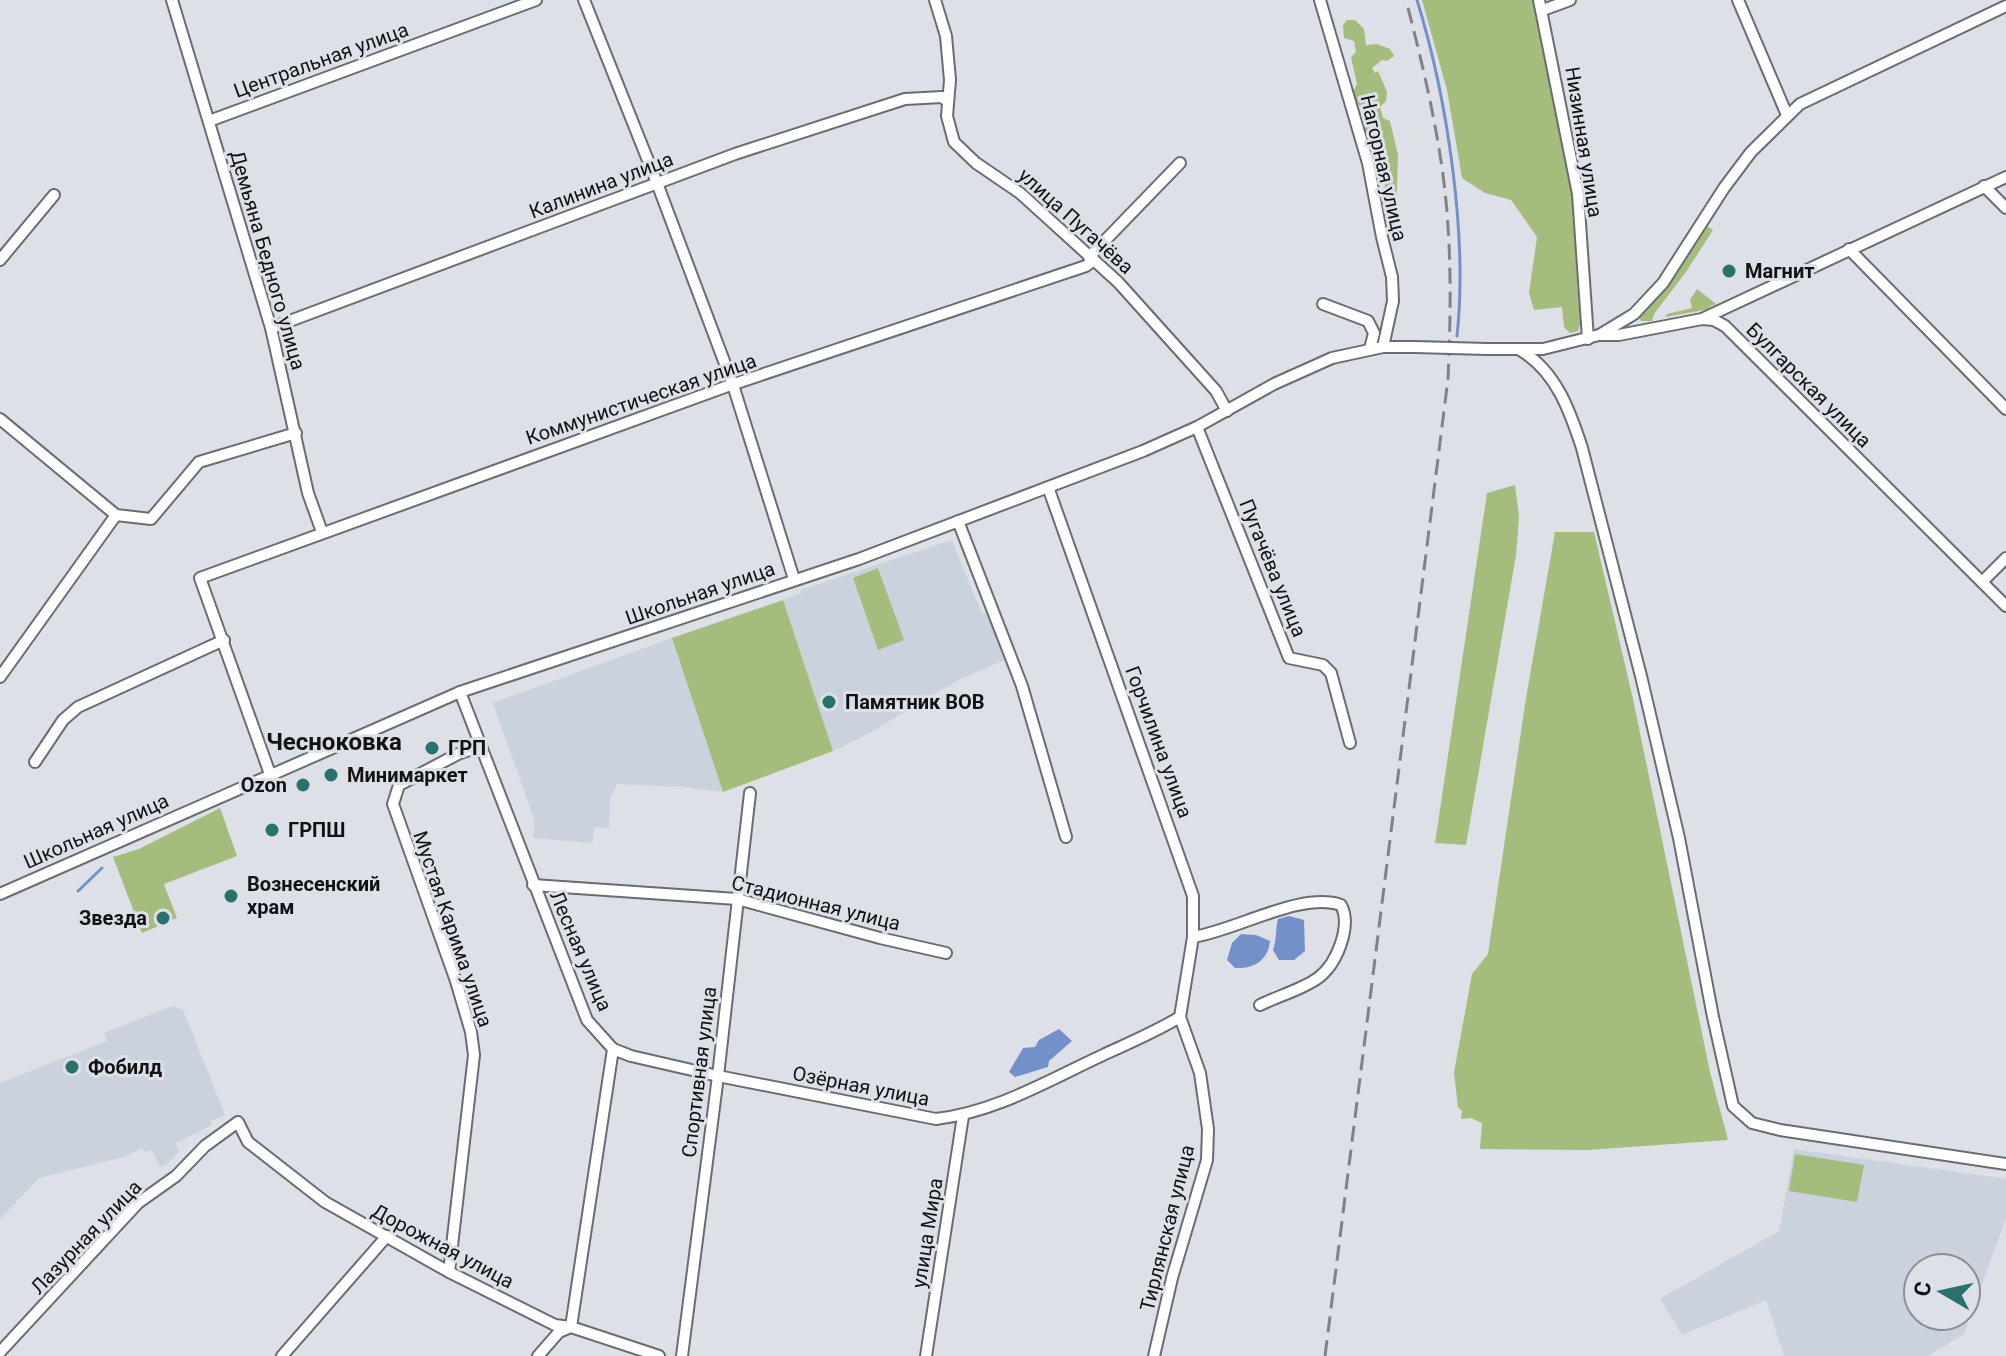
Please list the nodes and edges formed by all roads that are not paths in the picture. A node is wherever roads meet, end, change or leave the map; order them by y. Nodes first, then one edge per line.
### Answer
1 (172, 0) edge
2 (536, 0) edge
3 (584, 0) edge
4 (935, 0) edge
5 (1320, 0) edge
6 (1570, 0) edge
7 (1738, 0) edge
8 (1541, 5) edge
9 (2006, 6) edge
10 (947, 101) junction
11 (1787, 115) junction
12 (209, 121) junction
13 (1180, 163) dead end
14 (2006, 177) edge
15 (657, 183) junction
16 (1984, 186) junction
17 (54, 195) dead end
18 (2006, 208) edge
19 (1849, 249) junction
20 (1091, 258) junction
21 (0, 260) edge
22 (1323, 304) dead end
23 (1702, 319) junction
24 (271, 328) junction
25 (1599, 335) junction
26 (1588, 339) junction
27 (1383, 347) junction
28 (1370, 349) junction
29 (1520, 350) junction
30 (733, 385) junction
31 (2006, 409) edge
32 (1227, 411) junction
33 (0, 419) edge
34 (1197, 427) junction
35 (296, 433) junction
36 (1048, 487) junction
37 (116, 515) junction
38 (958, 521) junction
39 (322, 532) junction
40 (2006, 558) edge
41 (794, 579) junction
42 (1982, 582) junction
43 (2006, 606) edge
44 (224, 640) junction
45 (0, 677) edge
46 (460, 692) junction
47 (1350, 743) dead end
48 (481, 746) junction
49 (35, 762) dead end
50 (270, 774) junction
51 (750, 793) dead end
52 (1066, 837) dead end
53 (533, 885) junction
54 (0, 894) edge
55 (737, 899) junction
56 (1193, 937) junction
57 (946, 953) dead end
58 (1260, 1005) dead end
59 (1180, 1017) junction
60 (613, 1049) junction
61 (718, 1076) junction
62 (963, 1116) junction
63 (238, 1122) joint
64 (2006, 1164) edge
65 (387, 1236) junction
66 (449, 1272) junction
67 (571, 1327) junction
68 (0, 1352) edge
69 (282, 1356) edge
70 (538, 1356) edge
71 (659, 1356) edge
72 (682, 1356) edge
73 (926, 1356) edge
74 (1154, 1356) edge

1 - 12 street, Демьяна Бедного улица
2 - 12 street, Центральная улица
3 - 15 street
4 - 10 street, улица Пугачёва
5 - 27 street, Нагорная улица
6 - 8 street
7 - 11 street
8 - 26 street, Низинная улица
9 - 11 street
10 - 15 street, Калинина улица
10 - 20 street, улица Пугачёва
11 - 25 street
12 - 24 street, Демьяна Бедного улица
13 - 20 street
14 - 16 street
15 - 24 street, Калинина улица
15 - 30 street
16 - 18 street
16 - 19 street
17 - 21 street
19 - 23 street
19 - 31 street
20 - 30 street, Коммунистическая улица
20 - 32 street, улица Пугачёва
22 - 28 street
23 - 25 street
23 - 42 street, Булгарская улица
24 - 35 street, Демьяна Бедного улица
25 - 26 street
26 - 29 street
27 - 28 street, Школьная улица
27 - 29 street, Школьная улица, bridge
28 - 32 street, Школьная улица
29 - 64 street
30 - 39 street, Коммунистическая улица
30 - 41 street
32 - 34 street, Школьная улица
33 - 37 street
34 - 36 street, Школьная улица
34 - 47 street, Пугачёва улица
35 - 37 street
35 - 39 street, Демьяна Бедного улица
36 - 38 street, Школьная улица
36 - 56 street, Горчилина улица
37 - 45 street
38 - 41 street, Школьная улица
38 - 52 street
39 - 44 street, Коммунистическая улица
40 - 42 street
41 - 46 street, Школьная улица
42 - 43 street, Булгарская улица
44 - 49 street
44 - 50 street
46 - 48 street, Лесная улица
46 - 50 street, Школьная улица
48 - 53 street, Лесная улица
48 - 66 street, Мустая Карима улица
50 - 54 street, Школьная улица
51 - 55 street, Спортивная улица
53 - 55 street, Стадионная улица
53 - 60 street, Лесная улица
55 - 57 street, Стадионная улица
55 - 61 street, Спортивная улица
56 - 58 street
56 - 59 street, Горчилина улица
59 - 62 street, Озёрная улица
59 - 74 street, Тирлянская улица
60 - 61 street, Озёрная улица
60 - 67 street
61 - 62 street, Озёрная улица
61 - 72 street, Спортивная улица
62 - 73 street, улица Мира
63 - 65 street, Дорожная улица
63 - 68 street, Лазурная улица
65 - 66 street, Дорожная улица
65 - 69 street
66 - 67 street, Дорожная улица
67 - 70 street
67 - 71 street, Дорожная улица

